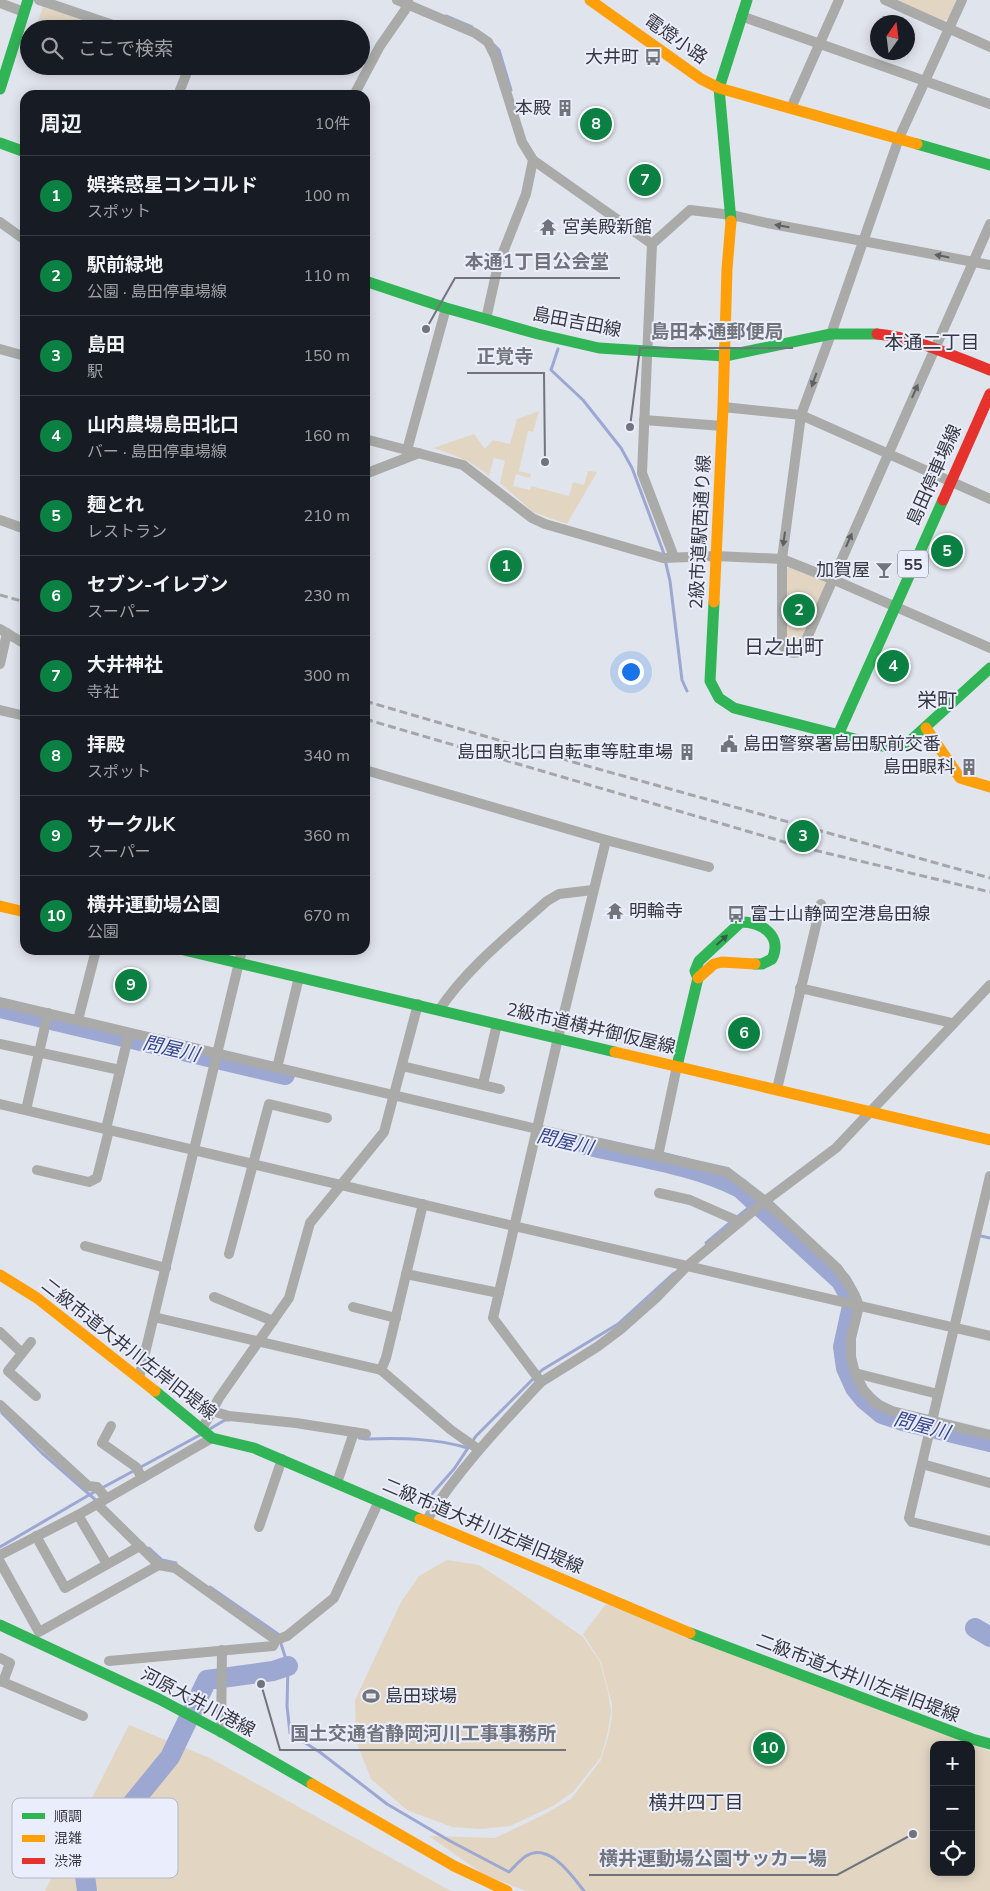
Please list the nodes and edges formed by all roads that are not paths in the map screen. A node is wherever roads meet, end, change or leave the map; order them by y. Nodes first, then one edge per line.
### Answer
1 (28, 0) edge
2 (39, 0) edge
3 (590, 0) edge
4 (747, 0) edge
5 (839, 0) edge
6 (885, 0) edge
7 (962, 0) edge
8 (404, 1) edge
9 (0, 3) edge
10 (24, 12) junction
11 (741, 16) junction
12 (21, 20) edge
13 (93, 20) edge
14 (20, 24) edge
15 (949, 28) junction
16 (18, 30) joint
17 (819, 43) junction
18 (990, 47) edge
19 (370, 65) edge
20 (186, 75) edge
21 (365, 75) edge
22 (925, 80) junction
23 (719, 88) junction
24 (0, 89) edge
25 (180, 90) edge
26 (357, 90) edge
27 (990, 104) edge
28 (791, 108) junction
29 (899, 138) junction
30 (0, 143) edge
31 (20, 150) edge
32 (533, 160) junction
33 (990, 165) edge
34 (732, 215) junction
35 (0, 222) edge
36 (990, 224) edge
37 (20, 236) edge
38 (863, 241) junction
39 (652, 244) junction
40 (973, 262) junction
41 (990, 265) edge
42 (370, 283) edge
43 (446, 308) junction
44 (486, 319) junction
45 (831, 334) junction
46 (0, 350) edge
47 (934, 350) junction
48 (646, 352) junction
49 (20, 355) edge
50 (725, 356) junction
51 (990, 370) edge
52 (990, 394) edge
53 (723, 407) junction
54 (802, 415) junction
55 (644, 420) junction
56 (722, 426) junction
57 (370, 440) edge
58 (407, 450) junction
59 (419, 452) junction
60 (887, 454) junction
61 (370, 472) edge
62 (950, 482) junction
63 (990, 499) edge
64 (0, 520) edge
65 (20, 527) edge
66 (716, 556) junction
67 (674, 557) junction
68 (782, 559) junction
69 (832, 578) junction
70 (894, 606) junction
71 (3, 631) edge
72 (20, 641) edge
73 (990, 648) edge
74 (0, 664) edge
75 (990, 668) edge
76 (0, 710) edge
77 (20, 715) edge
78 (926, 728) junction
79 (838, 734) junction
80 (370, 771) edge
81 (990, 787) edge
82 (606, 840) junction
83 (709, 867) dead end
84 (593, 890) junction
85 (821, 904) dead end
86 (0, 906) edge
87 (20, 911) edge
88 (95, 955) edge
89 (204, 955) edge
90 (241, 955) edge
91 (239, 964) junction
92 (299, 977) junction
93 (698, 978) junction
94 (990, 985) edge
95 (800, 988) junction
96 (0, 1002) edge
97 (418, 1004) junction
98 (439, 1010) junction
99 (48, 1013) junction
100 (78, 1020) junction
101 (952, 1023) junction
102 (497, 1024) junction
103 (129, 1033) junction
104 (558, 1038) junction
105 (0, 1044) edge
106 (39, 1052) junction
107 (218, 1054) junction
108 (402, 1066) junction
109 (677, 1066) junction
110 (277, 1068) junction
111 (120, 1070) junction
112 (483, 1084) junction
113 (500, 1088) dead end
114 (777, 1089) junction
115 (394, 1096) junction
116 (0, 1104) edge
117 (26, 1110) junction
118 (871, 1111) junction
119 (327, 1118) dead end
120 (107, 1129) junction
121 (537, 1129) junction
122 (990, 1140) edge
123 (194, 1150) junction
124 (658, 1156) junction
125 (253, 1164) junction
126 (37, 1170) dead end
127 (990, 1176) edge
128 (342, 1185) junction
129 (659, 1193) dead end
130 (765, 1202) junction
131 (423, 1204) junction
132 (740, 1222) junction
133 (514, 1226) junction
134 (85, 1246) dead end
135 (229, 1254) dead end
136 (687, 1266) junction
137 (166, 1268) junction
138 (406, 1274) junction
139 (0, 1275) edge
140 (499, 1294) junction
141 (214, 1297) dead end
142 (858, 1306) junction
143 (353, 1307) dead end
144 (154, 1317) junction
145 (396, 1318) junction
146 (273, 1320) junction
147 (954, 1328) junction
148 (0, 1332) edge
149 (990, 1336) edge
150 (32, 1342) dead end
151 (258, 1342) junction
152 (22, 1353) junction
153 (381, 1370) junction
154 (855, 1373) junction
155 (139, 1378) junction
156 (541, 1382) junction
157 (938, 1394) junction
158 (36, 1396) dead end
159 (0, 1405) edge
160 (212, 1411) junction
161 (932, 1421) junction
162 (111, 1426) dead end
163 (202, 1429) junction
164 (354, 1432) junction
165 (366, 1434) dead end
166 (990, 1435) edge
167 (212, 1438) junction
168 (478, 1449) junction
169 (282, 1460) junction
170 (922, 1464) junction
171 (142, 1478) junction
172 (990, 1482) edge
173 (337, 1483) junction
174 (102, 1501) junction
175 (379, 1501) junction
176 (78, 1515) junction
177 (426, 1521) junction
178 (259, 1527) dead end
179 (36, 1536) junction
180 (990, 1541) edge
181 (140, 1546) junction
182 (0, 1555) edge
183 (0, 1562) edge
184 (107, 1564) junction
185 (160, 1565) junction
186 (0, 1625) edge
187 (276, 1640) junction
188 (222, 1650) junction
189 (0, 1658) edge
190 (109, 1661) dead end
191 (2, 1682) edge
192 (83, 1716) dead end
193 (221, 1733) junction
194 (990, 1744) edge
195 (507, 1891) edge

1 - 10 street
2 - 13 street
3 - 23 street, 電燈小路
4 - 11 street
5 - 17 street
6 - 15 street
7 - 15 street
8 - 19 street
8 - 32 street
9 - 10 street
10 - 12 street
11 - 17 street
11 - 23 street
14 - 16 street
15 - 18 street
15 - 22 street
16 - 24 street
17 - 22 street
17 - 28 street
20 - 25 street
21 - 26 street
22 - 27 street
22 - 29 street
23 - 28 street, 電燈小路
23 - 34 street, 2級市道駅西通り線
28 - 29 street, 電燈小路
29 - 33 street, 電燈小路
29 - 38 street
30 - 31 street
32 - 39 street
32 - 44 street
38 -> 34 street
34 - 39 street
34 - 50 street, 2級市道駅西通り線
35 - 37 street
36 - 40 street
40 -> 38 street
38 - 45 street
39 - 48 street
40 - 41 street
40 - 47 street
42 - 43 street, 島田吉田線
43 - 44 street, 島田吉田線
43 - 58 street
44 - 48 street, 島田吉田線
45 - 47 street, 島田吉田線
45 - 50 street, 島田吉田線
45 -> 54 street
46 - 49 street
47 - 51 street, 島田吉田線
60 -> 47 street
48 - 50 street, 島田吉田線
48 - 55 street
50 - 53 street, 2級市道駅西通り線
52 - 62 street, 島田停車場線 / 55
53 - 54 street
53 - 56 street, 2級市道駅西通り線
54 - 60 street
54 -> 68 street
55 - 56 street
55 - 67 street
56 - 66 street, 2級市道駅西通り線
57 - 58 street
58 - 59 street
59 - 61 street
59 - 67 street
60 - 62 street
69 -> 60 street
62 - 63 street
62 - 70 street, 島田停車場線 / 55
64 - 65 street
66 - 67 street
66 - 68 street
66 - 79 street, 2級市道駅西通り線
68 - 69 street
68 - 69 street
69 - 70 street
70 - 73 street
70 - 79 street, 島田停車場線 / 55
71 - 72 street
71 - 74 street
75 - 78 street
76 - 77 street
78 - 79 street
78 - 81 street
80 - 82 street
82 - 83 street
82 - 84 street
84 - 98 street
84 - 104 street
85 - 95 street
86 - 87 street
88 - 100 street
89 - 91 street, 2級市道横井御仮屋線
90 - 91 street
91 - 92 street, 2級市道横井御仮屋線
91 - 107 street
92 - 97 street, 2級市道横井御仮屋線
92 - 110 street
93 -> 93 street
93 - 109 street
94 - 101 street
95 - 101 street
95 - 114 street
96 - 99 street
97 - 98 street, 2級市道横井御仮屋線
97 - 108 street
98 - 102 street, 2級市道横井御仮屋線
99 - 100 street
99 - 106 street
100 - 103 street
101 - 118 street
102 - 104 street, 2級市道横井御仮屋線
102 - 112 street
103 - 107 street
103 - 111 street
104 - 109 street, 2級市道横井御仮屋線
104 - 121 street
105 - 106 street
106 - 111 street
106 - 117 street
107 - 110 street
107 - 123 street
108 - 112 street
108 - 115 street
109 - 114 street, 2級市道横井御仮屋線
109 - 124 street
110 - 115 street
111 - 120 street
112 - 113 street
114 - 118 street, 2級市道横井御仮屋線
115 - 121 street
115 - 128 street
116 - 117 street
117 - 120 street
118 - 122 street, 2級市道横井御仮屋線
118 - 130 street
119 - 125 street
120 - 123 street
120 - 126 street
121 - 124 street
121 - 133 street
123 - 125 street
123 - 137 street
124 - 130 street
125 - 128 street
125 - 135 street
127 - 147 street
128 - 131 street
128 - 146 street
129 - 132 street
130 - 132 street
130 - 142 street
131 - 133 street
131 - 138 street
132 - 136 street
133 - 136 street
133 - 140 street
134 - 137 street
136 - 142 street
136 - 156 street
137 - 144 street
138 - 140 street
138 - 145 street
139 - 155 street, 二級市道大井川左岸旧堤線
140 - 156 street
141 - 146 street
142 - 147 street
142 - 154 street
143 - 145 street
144 - 151 street
144 - 155 street
145 - 153 street
146 - 151 street
147 - 149 street
147 - 157 street
148 - 152 street
150 - 152 street
151 - 153 street
151 - 160 street
152 - 158 street
153 - 168 street
154 - 157 street
154 - 161 street
155 - 163 street, 二級市道大井川左岸旧堤線
156 - 168 street
157 - 161 street
159 - 174 street
160 - 163 street
160 - 164 street
161 - 166 street
161 - 170 street
162 - 171 street
163 - 167 street, 二級市道大井川左岸旧堤線
164 - 165 street
164 - 173 street
167 - 169 street, 二級市道大井川左岸旧堤線
167 - 171 street
168 - 177 street
169 - 173 street, 二級市道大井川左岸旧堤線
169 - 178 street
170 - 172 street
170 - 180 street
171 - 174 street
173 - 175 street, 二級市道大井川左岸旧堤線
174 - 176 street
174 - 181 street
175 - 177 street, 二級市道大井川左岸旧堤線
175 - 187 street
176 - 179 street
176 - 184 street
177 - 194 street, 二級市道大井川左岸旧堤線
179 - 182 street
179 - 184 street
181 - 184 street
181 - 185 street
183 - 185 street
185 - 187 street
186 - 193 street, 河原大井川港線
187 - 188 street
188 - 190 street
188 - 193 street
189 - 191 street
191 - 192 street
193 - 195 street, 河原大井川港線

